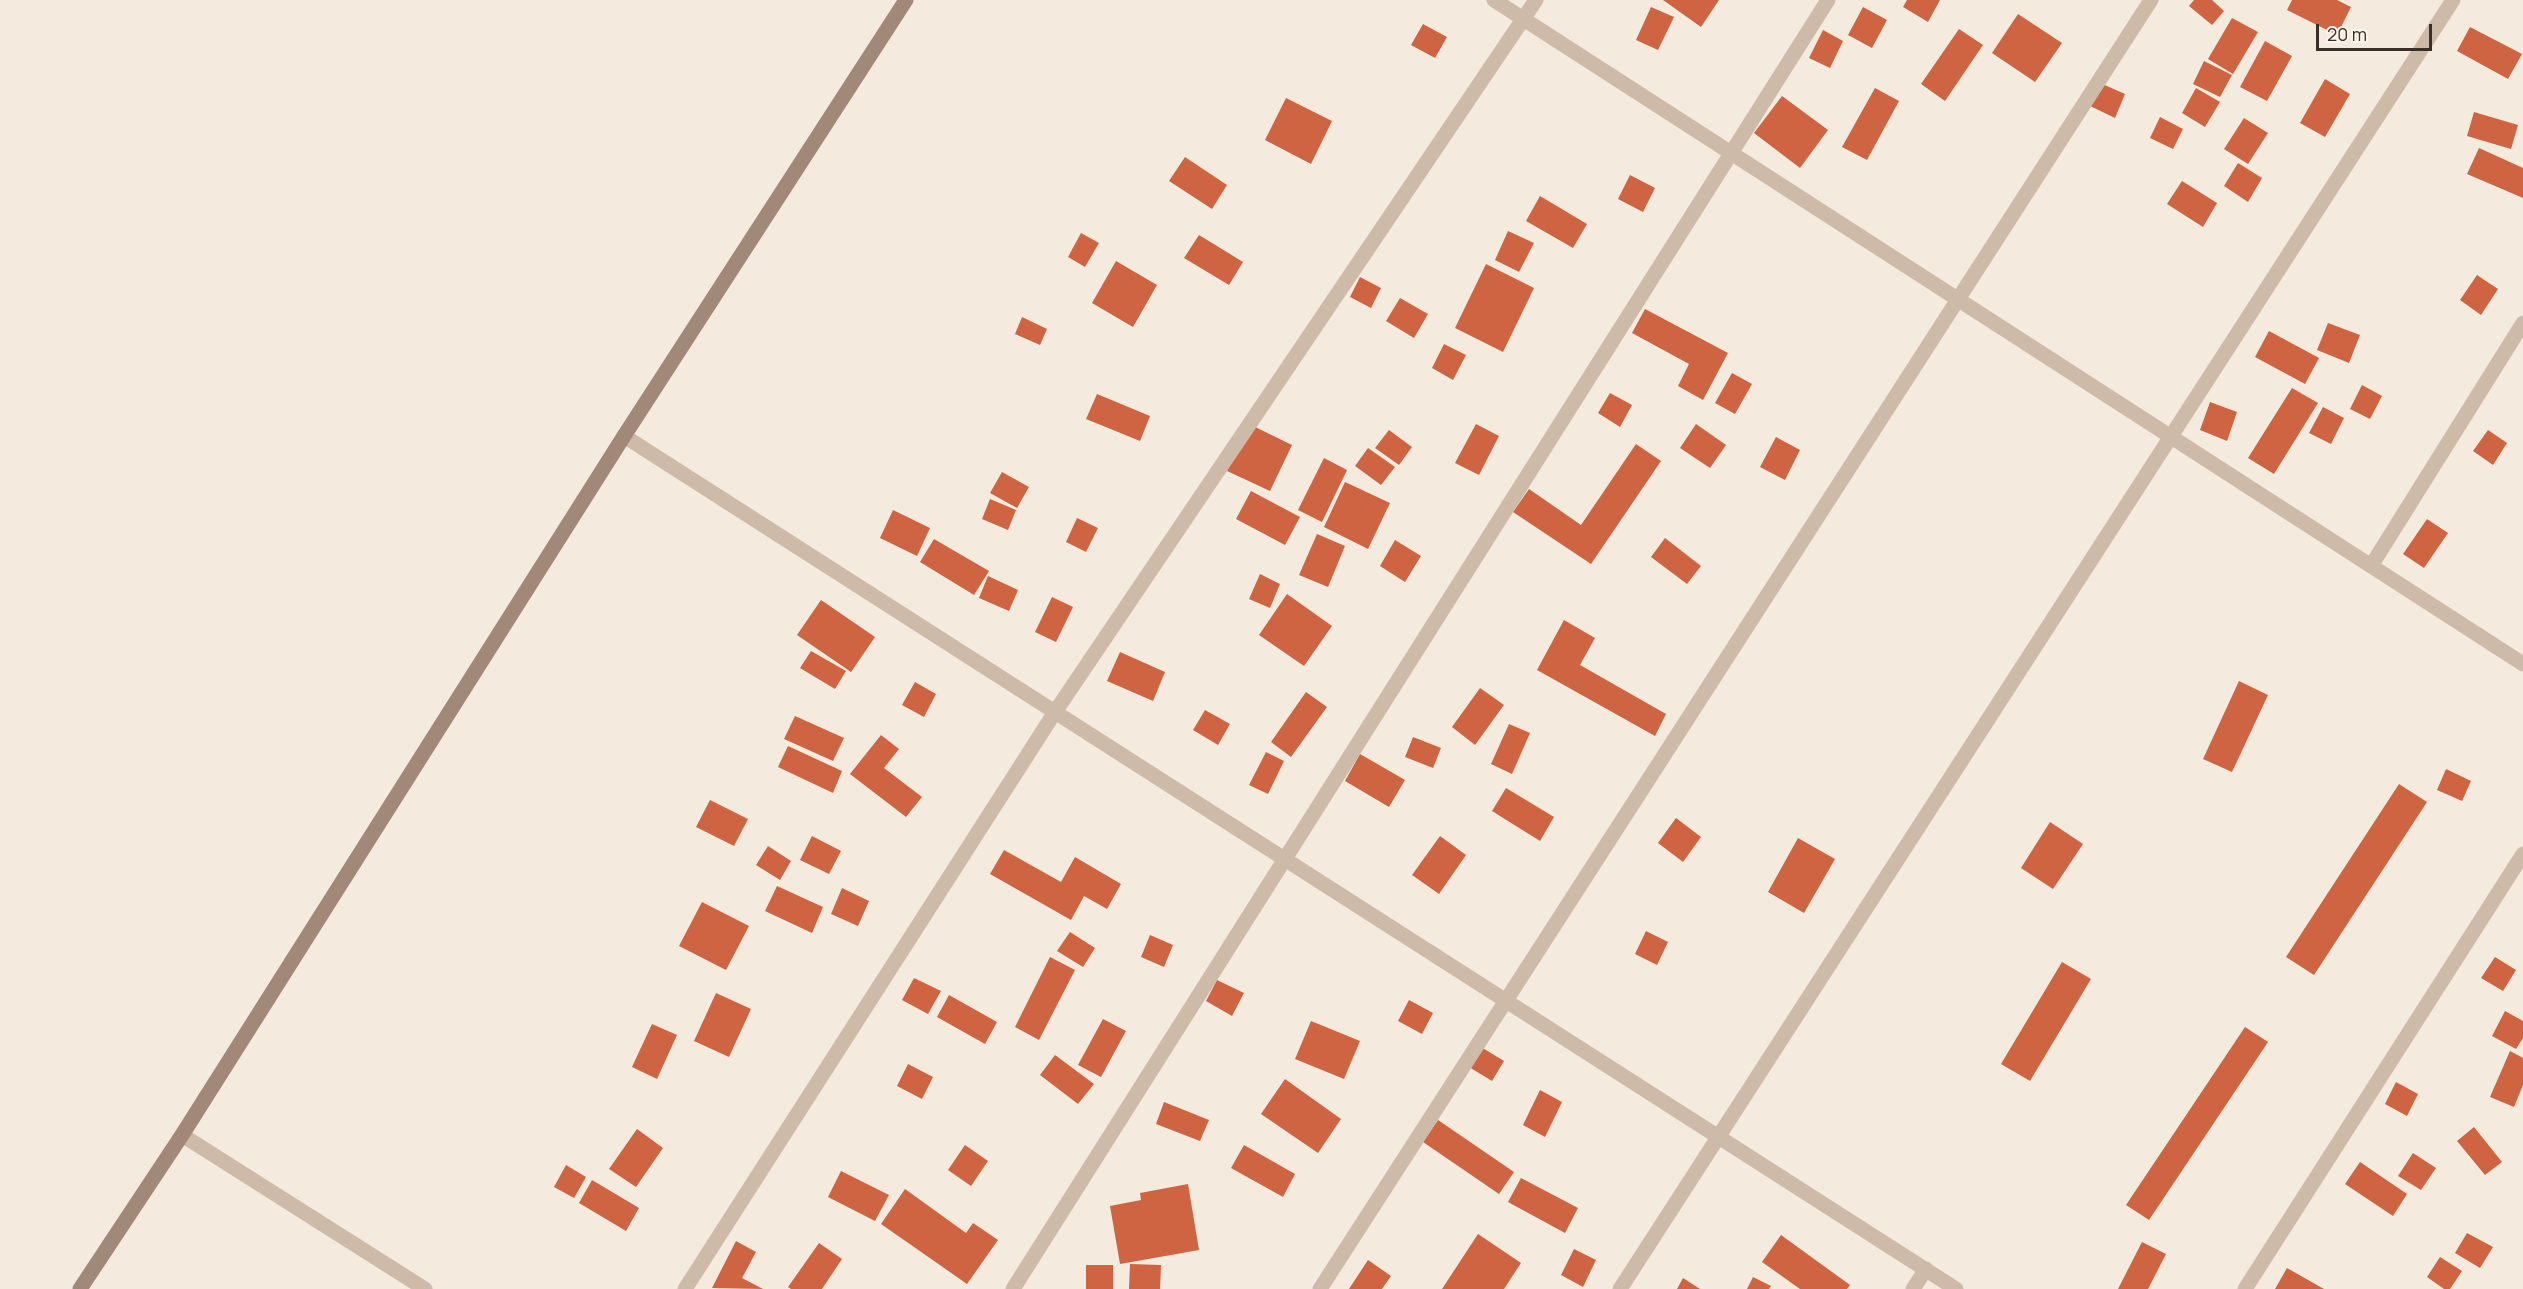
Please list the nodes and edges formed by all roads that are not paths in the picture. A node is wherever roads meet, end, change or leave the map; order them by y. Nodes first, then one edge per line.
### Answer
1 (906, 0) edge
2 (1494, 0) edge
3 (1536, 0) edge
4 (1828, 0) edge
5 (2151, 0) edge
6 (2452, 0) edge
7 (1523, 19) junction
8 (1731, 153) junction
9 (1958, 300) junction
10 (2523, 323) edge
11 (624, 436) junction
12 (2171, 436) junction
13 (2371, 566) junction
14 (2523, 664) edge
15 (1055, 712) junction
16 (2523, 854) edge
17 (1285, 859) junction
18 (1506, 1001) junction
19 (182, 1135) junction
20 (1718, 1137) junction
21 (1926, 1269) junction
22 (80, 1289) edge
23 (425, 1289) edge
24 (685, 1289) edge
25 (1012, 1289) edge
26 (1320, 1289) edge
27 (1620, 1289) edge
28 (1913, 1289) edge
29 (1956, 1289) edge
30 (2245, 1289) edge

1 - 11 main road
2 - 7 street
3 - 7 street
4 - 8 street
5 - 9 street
6 - 12 street
7 - 8 street
7 - 15 street
8 - 9 street
8 - 17 street
9 - 12 street
9 - 18 street
10 - 13 street
11 - 15 street
11 - 19 main road
12 - 13 street
12 - 20 street
13 - 14 street
15 - 17 street
15 - 24 street
16 - 30 street
17 - 18 street
17 - 25 street
18 - 20 street
18 - 26 street
19 - 22 main road
19 - 23 street
20 - 21 street
20 - 27 street
21 - 28 street
21 - 29 street

